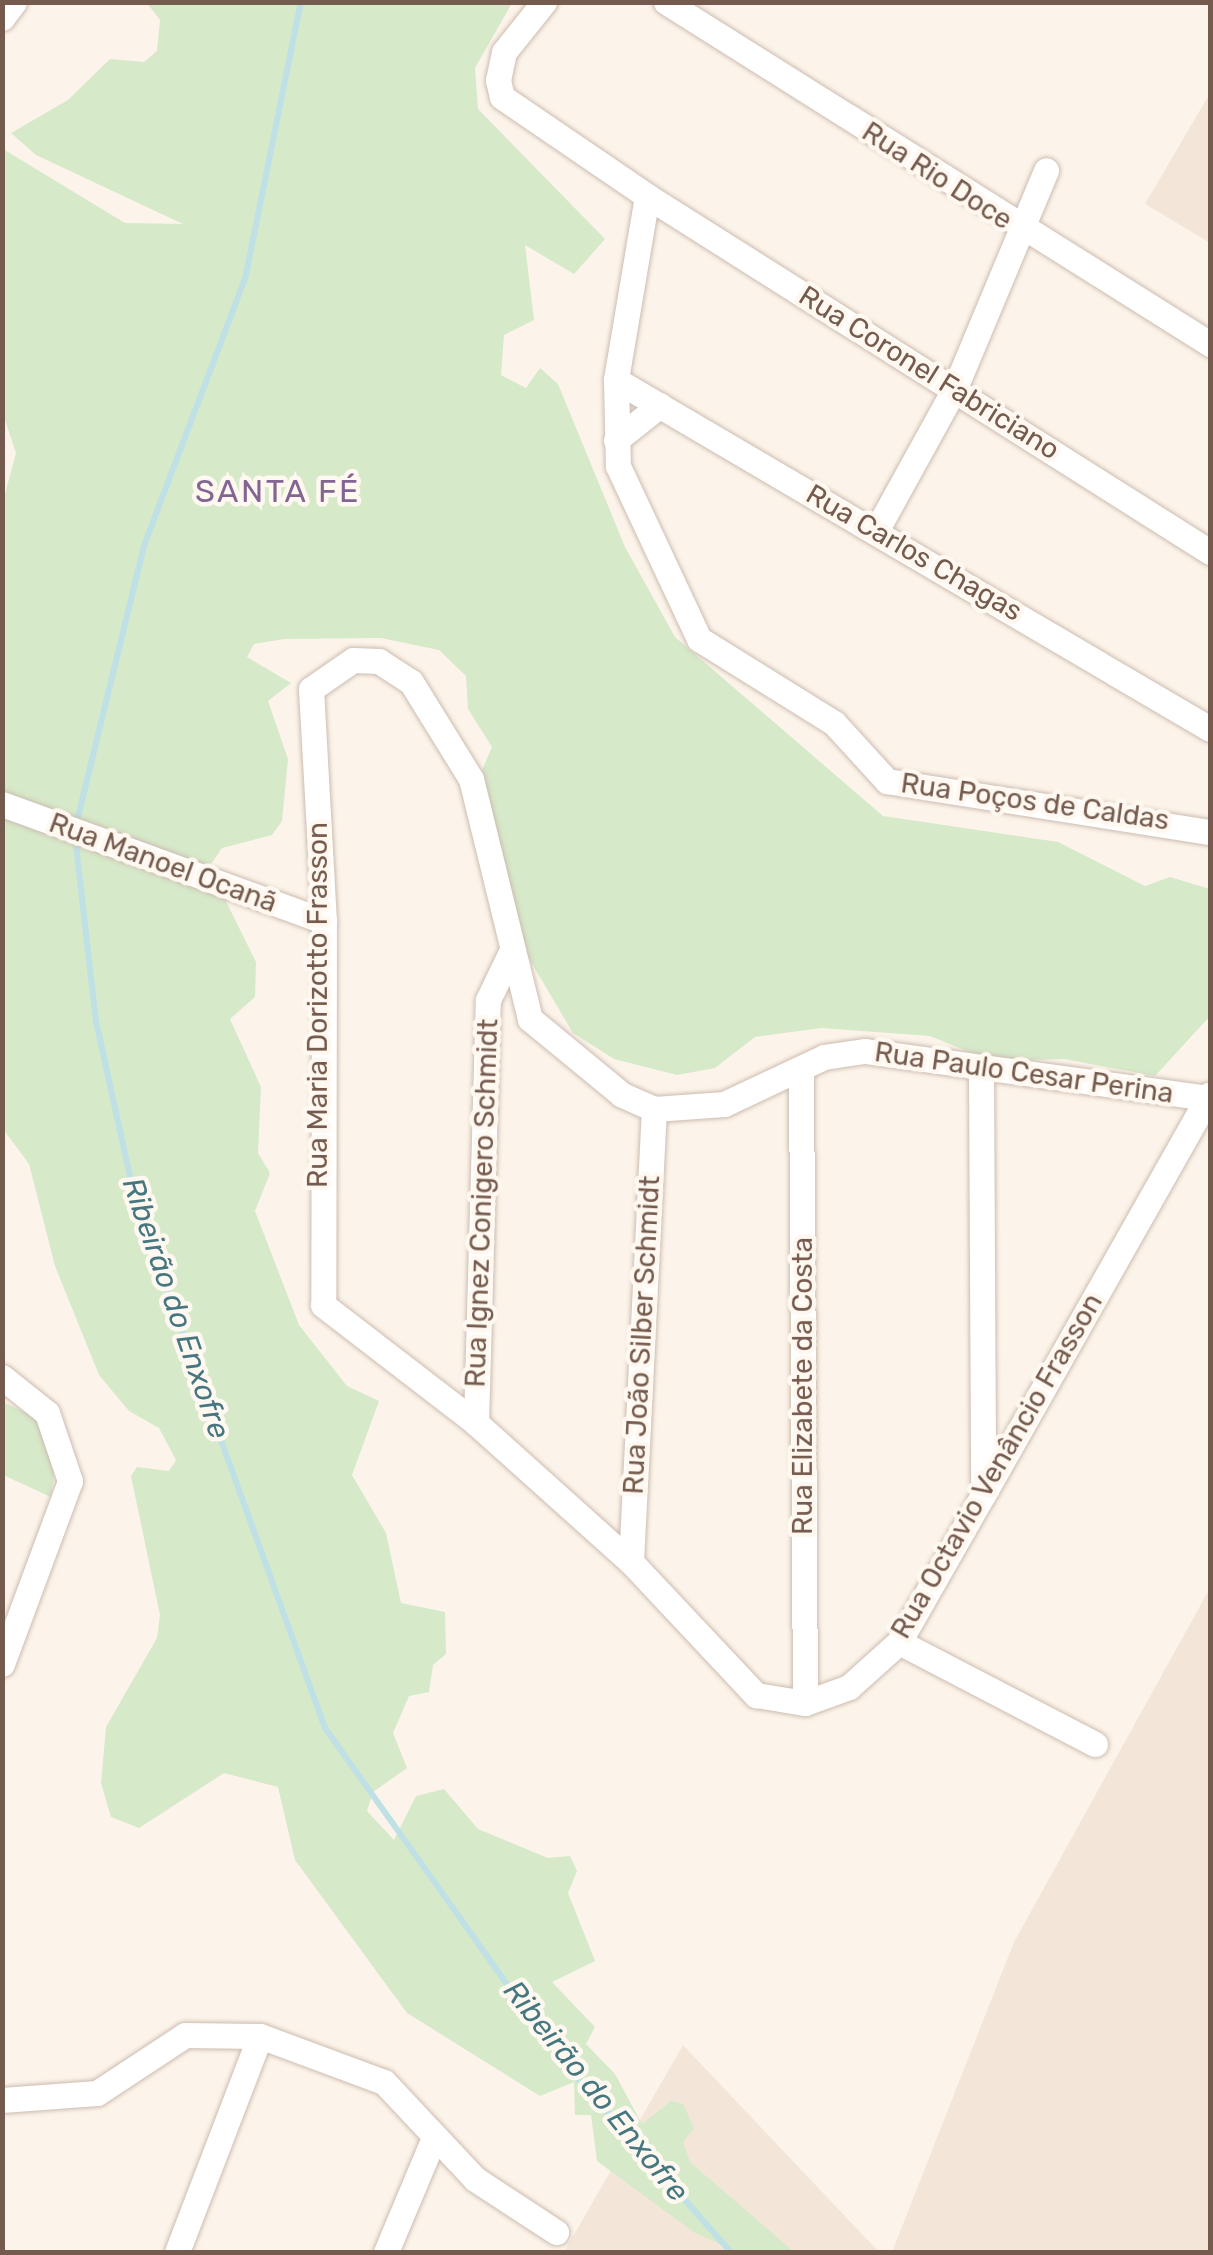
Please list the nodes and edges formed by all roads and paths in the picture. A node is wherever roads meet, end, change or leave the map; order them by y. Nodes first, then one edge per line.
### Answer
1 (14, 2) edge
2 (544, 2) edge
3 (666, 2) edge
4 (2, 18) edge
5 (1046, 170) dead end
6 (647, 196) junction
7 (1024, 232) junction
8 (1210, 344) edge
9 (616, 380) junction
10 (954, 388) junction
11 (660, 405) junction
12 (616, 440) junction
13 (876, 530) junction
14 (1210, 552) edge
15 (1210, 728) edge
16 (2, 804) edge
17 (1202, 825) edge
18 (324, 921) junction
19 (510, 954) junction
20 (801, 1069) junction
21 (981, 1073) junction
22 (1209, 1096) edge
23 (654, 1109) junction
24 (317, 1284) joint
25 (2, 1378) edge
26 (476, 1423) junction
27 (983, 1495) junction
28 (631, 1562) junction
29 (899, 1642) junction
30 (2, 1664) edge
31 (805, 1702) junction
32 (1096, 1744) dead end
33 (260, 2036) junction
34 (2, 2100) edge
35 (434, 2138) junction
36 (556, 2232) dead end
37 (177, 2252) edge
38 (386, 2252) edge

1 - 4 street
2 - 6 street
3 - 7 street, Rua Rio Doce
5 - 7 street
6 - 9 street, Rua Poços de Caldas
6 - 10 street, Rua Coronel Fabriciano
7 - 8 street, Rua Rio Doce
7 - 10 street
9 - 11 street, Rua Carlos Chagas
9 - 12 street, Rua Poços de Caldas
10 - 13 street
10 - 14 street, Rua Coronel Fabriciano
11 - 12 street
11 - 13 street, Rua Carlos Chagas
12 - 17 street, Rua Poços de Caldas
13 - 15 street, Rua Carlos Chagas
16 - 18 street, Rua Manoel Ocanã
18 - 19 street, Rua Maria Dorizotto Frasson
18 - 24 street, Rua Maria Dorizotto Frasson
19 - 23 street
19 - 26 street, Rua Ignez Conigero Schmidt
20 - 21 street, Rua Paulo Cesar Perina
20 - 23 street, Rua Paulo Cesar Perina
20 - 31 street, Rua Elizabete da Costa
21 - 22 street, Rua Paulo Cesar Perina
21 - 27 street
22 - 27 street, Rua Octavio Venâncio Frasson
23 - 28 street, Rua João Silber Schmidt
24 - 26 street, Rua Octavio Venâncio Frasson
25 - 30 street
26 - 28 street, Rua Octavio Venâncio Frasson
27 - 29 street, Rua Octavio Venâncio Frasson
28 - 31 street, Rua Octavio Venâncio Frasson
29 - 31 street, Rua Octavio Venâncio Frasson
29 - 32 street
33 - 34 street
33 - 35 street
33 - 37 street
35 - 36 street
35 - 38 street

